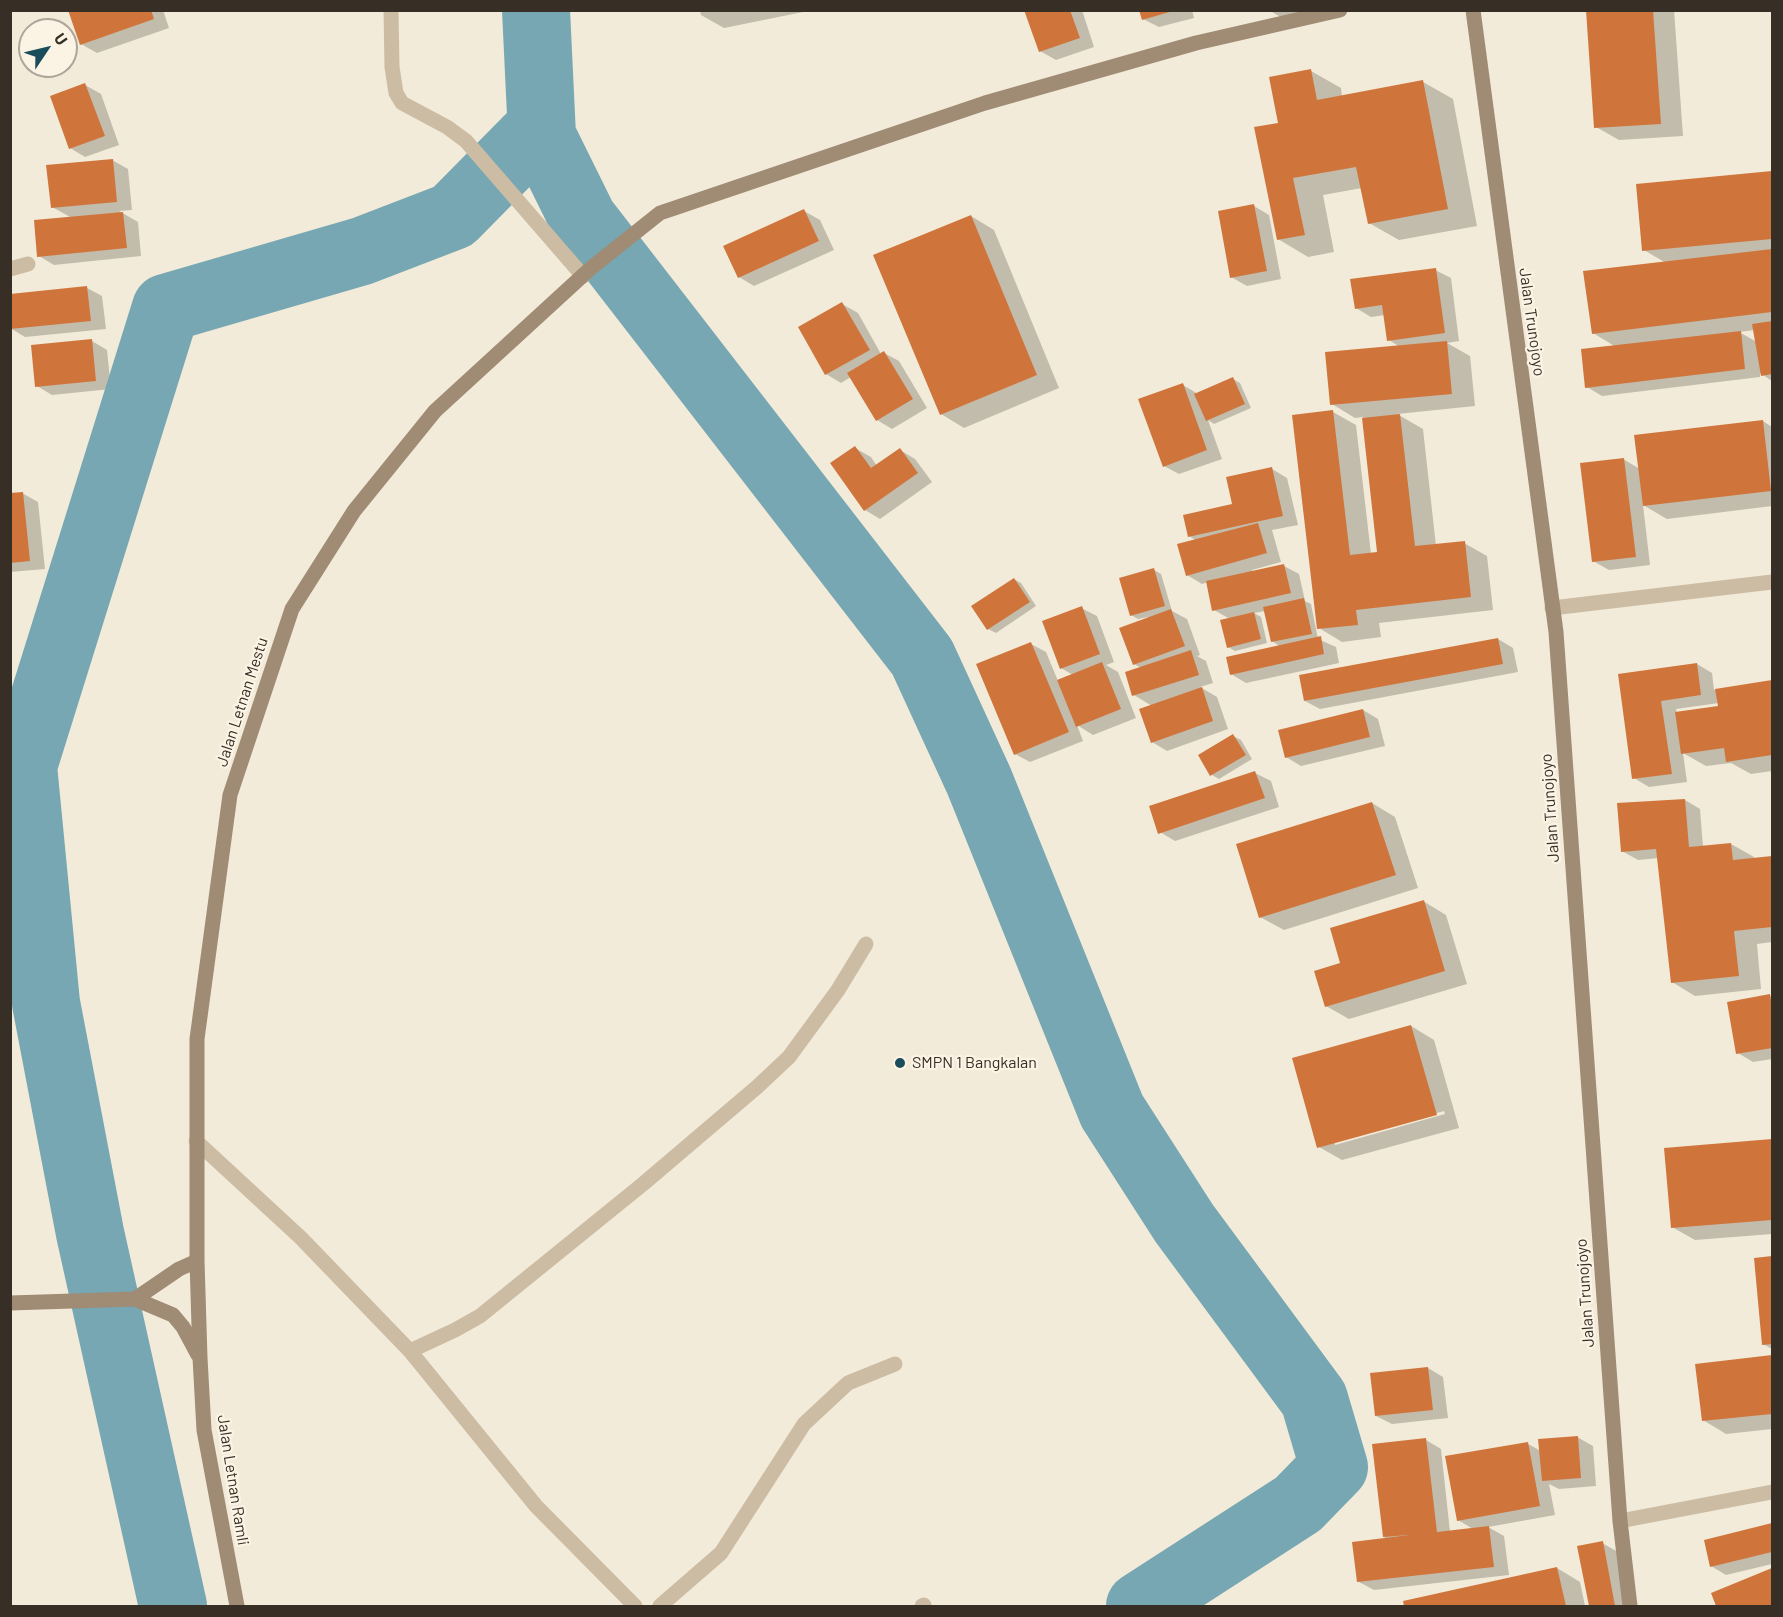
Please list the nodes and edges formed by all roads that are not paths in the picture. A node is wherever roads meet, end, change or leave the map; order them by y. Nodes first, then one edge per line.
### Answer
1 (392, 10) edge
2 (1340, 10) edge
3 (1473, 10) edge
4 (28, 264) dead end
5 (10, 269) edge
6 (587, 272) junction
7 (1773, 582) edge
8 (1552, 608) junction
9 (866, 944) dead end
10 (196, 1141) junction
11 (197, 1261) junction
12 (131, 1299) junction
13 (10, 1303) edge
14 (410, 1351) junction
15 (200, 1358) junction
16 (895, 1364) dead end
17 (1773, 1492) edge
18 (1620, 1521) junction
19 (237, 1606) edge
20 (635, 1606) edge
21 (660, 1606) edge
22 (1630, 1606) edge

1 - 6 street
2 - 6 street, Jalan Letnan Mestu
3 - 8 street, Jalan Trunojoyo
4 - 5 street
6 - 10 street, Jalan Letnan Mestu
7 - 8 street
8 - 18 street, Jalan Trunojoyo
9 - 14 street
10 - 11 street, Jalan Letnan Mestu
10 - 14 street
11 - 12 street
11 - 15 street, Jalan Letnan Ramli
12 - 13 street
12 - 15 street
14 - 20 street
15 - 19 street, Jalan Letnan Ramli
16 - 21 street
17 - 18 street
18 - 22 street, Jalan Trunojoyo

